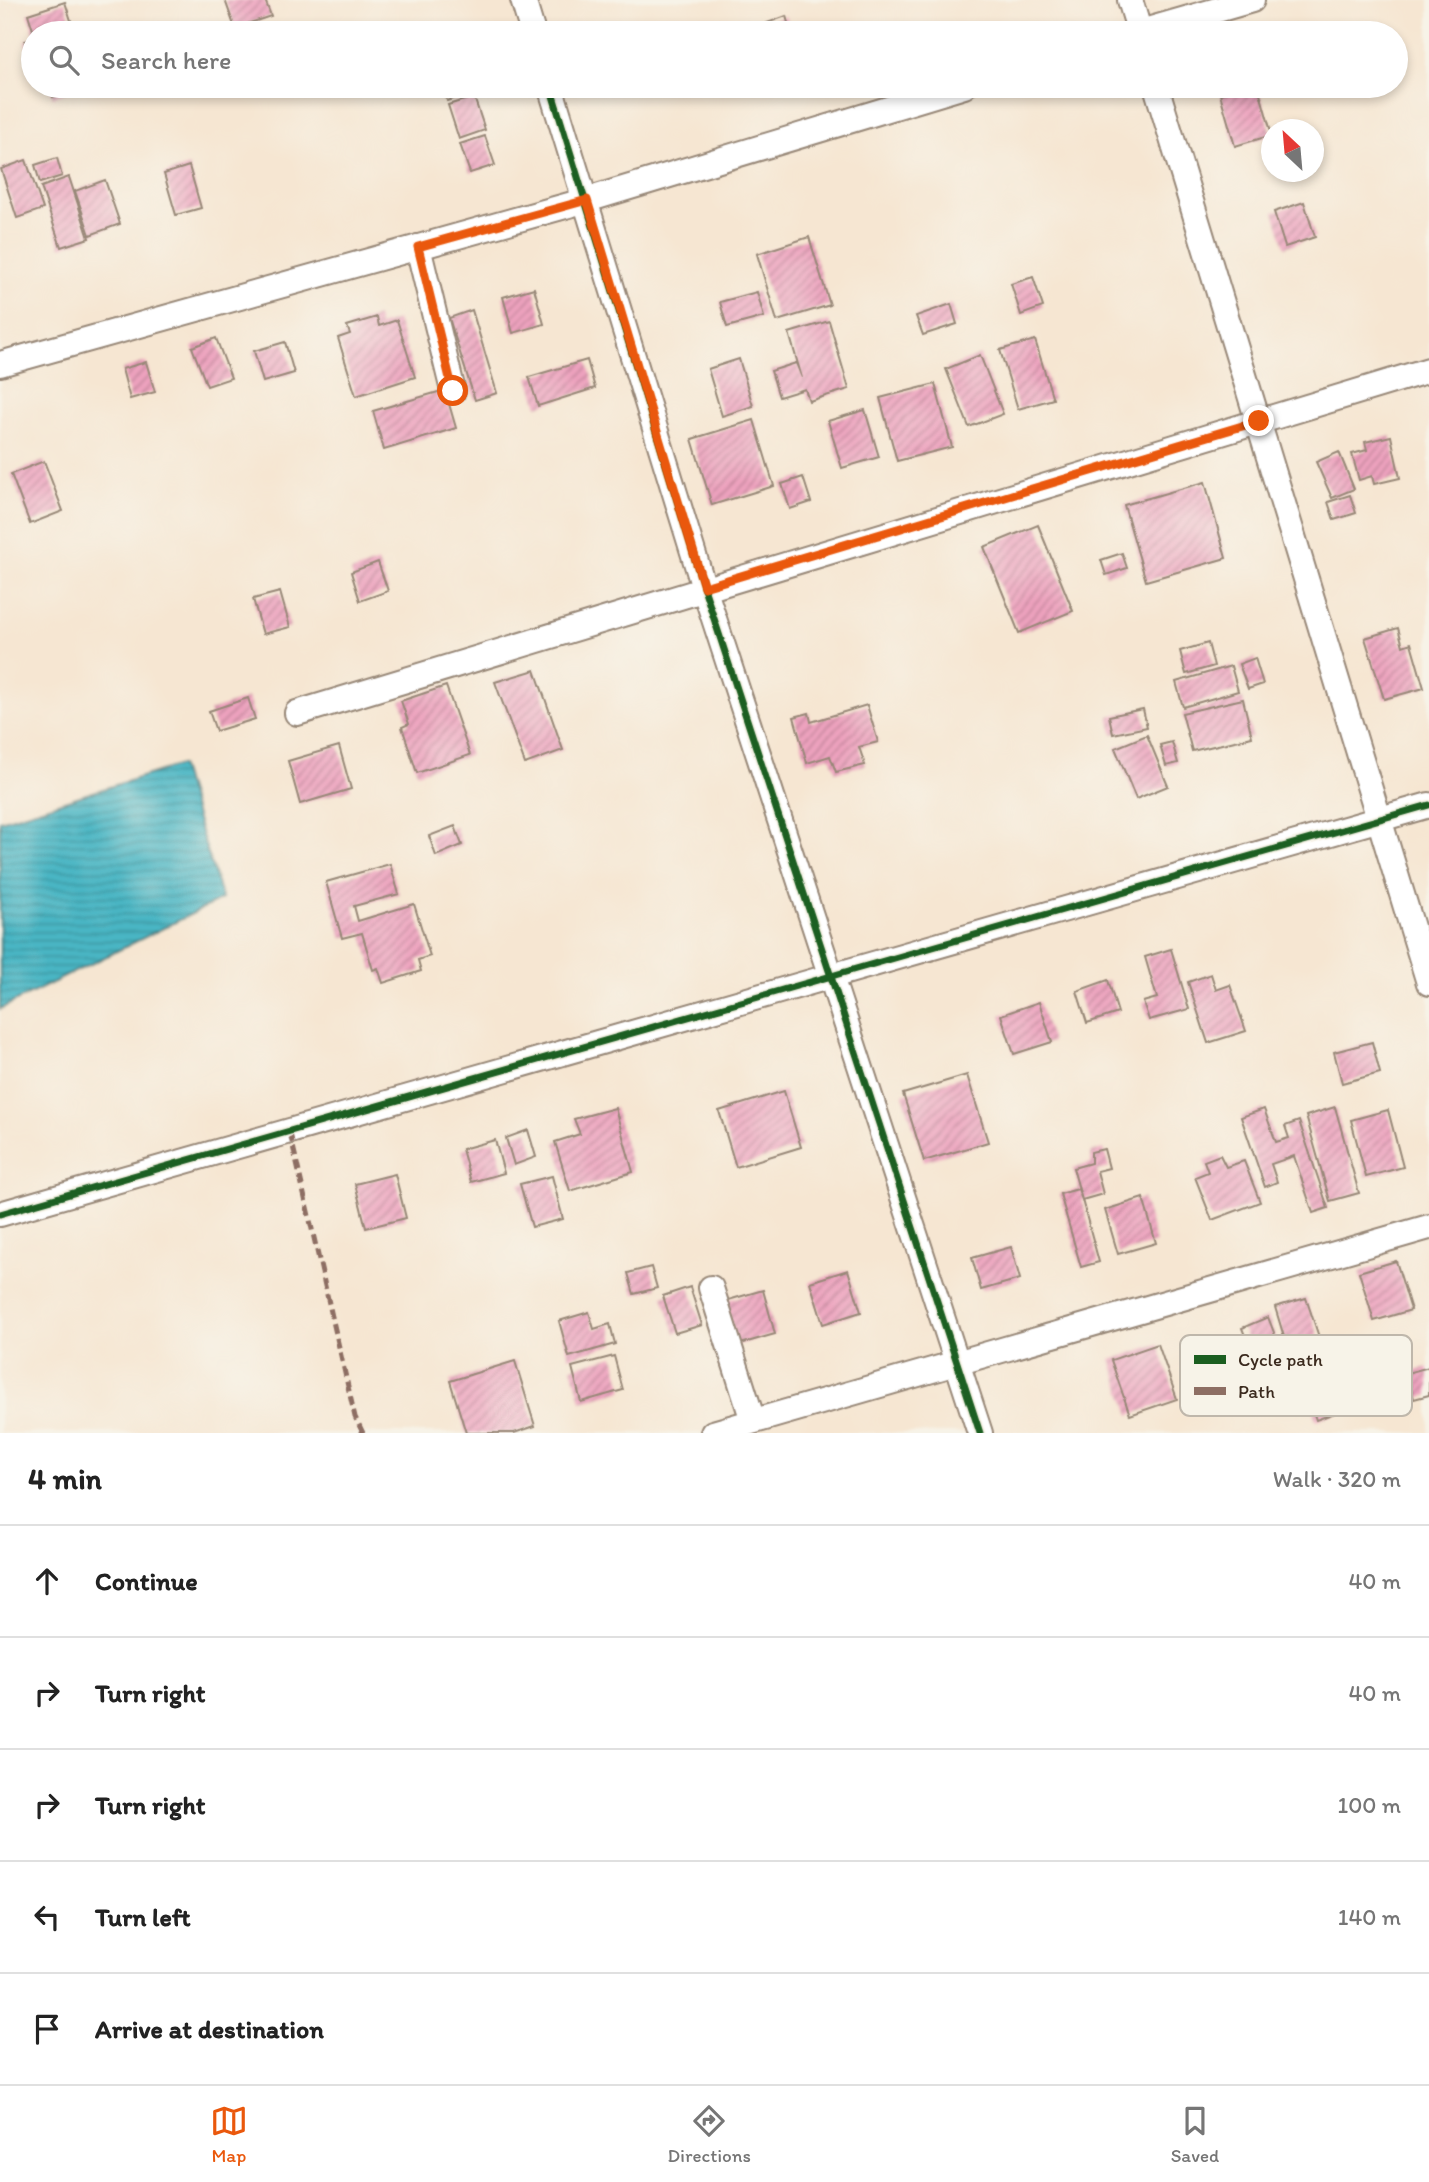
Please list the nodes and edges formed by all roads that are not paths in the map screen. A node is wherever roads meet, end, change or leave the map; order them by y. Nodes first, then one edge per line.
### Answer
1 (523, 0) edge
2 (1129, 0) edge
3 (1252, 0) edge
4 (529, 21) edge
5 (1135, 21) edge
6 (1180, 21) edge
7 (554, 98) edge
8 (924, 98) edge
9 (1160, 98) edge
10 (587, 200) junction
11 (418, 247) junction
12 (0, 364) edge
13 (1429, 370) edge
14 (453, 391) dead end
15 (1259, 421) junction
16 (704, 587) junction
17 (297, 713) dead end
18 (1429, 805) edge
19 (1377, 819) junction
20 (828, 974) junction
21 (1429, 983) edge
22 (0, 1214) edge
23 (1429, 1227) edge
24 (711, 1288) dead end
25 (957, 1364) junction
26 (753, 1421) junction
27 (713, 1433) edge
28 (980, 1433) edge

1 - 4 street
2 - 5 street
3 - 6 street
7 - 10 street
8 - 10 street
9 - 15 street
10 - 11 street
10 - 16 street
11 - 12 street
11 - 14 street
13 - 15 street
15 - 16 street
15 - 19 street
16 - 17 street
16 - 20 street
18 - 19 street
19 - 20 street
19 - 21 street
20 - 22 street
20 - 25 street
23 - 25 street
24 - 26 street
25 - 26 street
25 - 28 street
26 - 27 street

